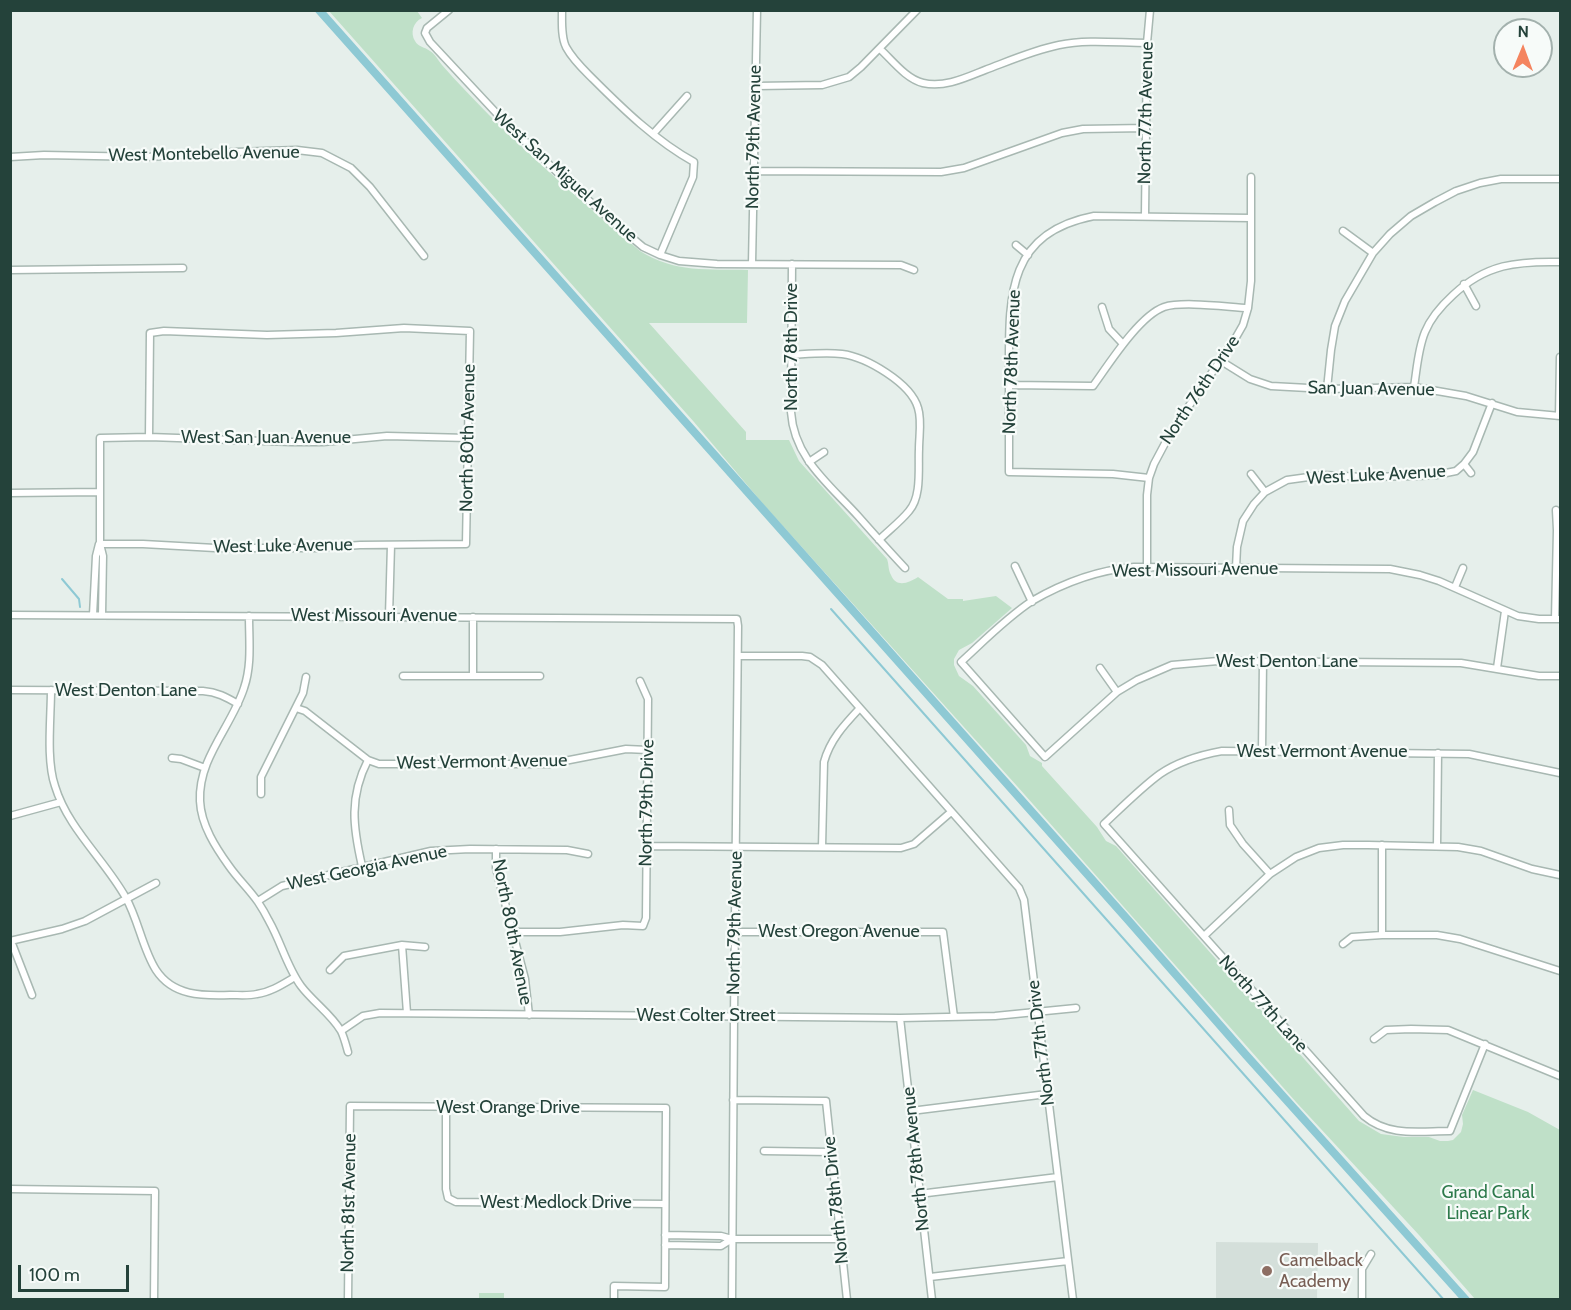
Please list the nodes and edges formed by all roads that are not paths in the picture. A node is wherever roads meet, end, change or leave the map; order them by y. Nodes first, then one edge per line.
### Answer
1 (449, 10) edge
2 (562, 10) edge
3 (757, 10) edge
4 (1150, 10) edge
5 (916, 11) edge
6 (1147, 43) junction
7 (880, 48) junction
8 (756, 86) junction
9 (687, 96) dead end
10 (1146, 128) junction
11 (653, 134) junction
12 (10, 158) edge
13 (753, 171) junction
14 (1251, 177) dead end
15 (1560, 179) edge
16 (1145, 216) junction
17 (1251, 218) junction
18 (1343, 231) dead end
19 (1016, 245) dead end
20 (1373, 254) junction
21 (660, 255) junction
22 (1028, 255) junction
23 (424, 256) dead end
24 (1560, 262) edge
25 (752, 264) junction
26 (792, 264) junction
27 (183, 268) dead end
28 (10, 270) edge
29 (914, 270) dead end
30 (1464, 284) junction
31 (1476, 306) dead end
32 (1102, 307) dead end
33 (1248, 308) junction
34 (1123, 344) junction
35 (791, 355) junction
36 (1560, 357) edge
37 (1221, 361) junction
38 (1009, 385) junction
39 (1414, 387) junction
40 (1327, 389) junction
41 (1491, 403) junction
42 (1560, 416) edge
43 (148, 437) junction
44 (468, 438) junction
45 (824, 452) dead end
46 (809, 462) junction
47 (1464, 464) junction
48 (1471, 473) dead end
49 (1251, 474) dead end
50 (1149, 478) junction
51 (100, 492) junction
52 (1265, 492) junction
53 (10, 493) edge
54 (1556, 510) dead end
55 (879, 540) junction
56 (100, 544) junction
57 (466, 544) joint
58 (391, 545) junction
59 (1015, 566) dead end
60 (1147, 567) junction
61 (905, 568) dead end
62 (1236, 568) junction
63 (1463, 568) dead end
64 (1455, 587) junction
65 (1032, 602) junction
66 (1505, 611) junction
67 (10, 615) edge
68 (93, 615) junction
69 (102, 615) junction
70 (249, 616) junction
71 (389, 616) junction
72 (473, 617) junction
73 (737, 619) joint
74 (1558, 619) edge
75 (738, 656) junction
76 (1263, 662) junction
77 (1497, 668) junction
78 (1100, 669) dead end
79 (403, 676) dead end
80 (473, 676) junction
81 (540, 676) dead end
82 (1560, 676) edge
83 (306, 677) dead end
84 (640, 681) dead end
85 (10, 690) edge
86 (51, 690) junction
87 (1117, 692) junction
88 (238, 704) junction
89 (296, 708) junction
90 (859, 709) junction
91 (648, 750) junction
92 (1262, 751) junction
93 (1438, 753) junction
94 (1045, 757) joint
95 (172, 758) dead end
96 (368, 760) junction
97 (205, 768) junction
98 (1560, 773) edge
99 (261, 794) dead end
100 (61, 802) junction
101 (1229, 810) dead end
102 (951, 812) junction
103 (10, 816) edge
104 (1104, 824) joint
105 (1382, 845) junction
106 (647, 846) junction
107 (736, 846) junction
108 (1437, 846) junction
109 (822, 847) junction
110 (496, 849) junction
111 (588, 854) dead end
112 (362, 866) junction
113 (1270, 874) junction
114 (1560, 875) edge
115 (156, 883) dead end
116 (127, 898) junction
117 (258, 901) junction
118 (512, 932) junction
119 (734, 932) junction
120 (1382, 935) junction
121 (1204, 936) junction
122 (11, 941) edge
123 (1343, 944) dead end
124 (402, 945) junction
125 (425, 947) dead end
126 (330, 970) dead end
127 (1560, 971) edge
128 (295, 977) junction
129 (32, 995) dead end
130 (1076, 1008) dead end
131 (407, 1013) junction
132 (1037, 1013) junction
133 (529, 1015) junction
134 (734, 1017) junction
135 (954, 1017) junction
136 (900, 1018) junction
137 (341, 1031) junction
138 (1374, 1039) dead end
139 (1485, 1044) junction
140 (348, 1052) dead end
141 (1560, 1076) edge
142 (1047, 1094) junction
143 (734, 1100) junction
144 (350, 1106) joint
145 (447, 1107) junction
146 (911, 1111) junction
147 (764, 1151) dead end
148 (831, 1152) junction
149 (1058, 1177) junction
150 (10, 1190) edge
151 (920, 1194) junction
152 (665, 1204) junction
153 (665, 1234) junction
154 (732, 1239) junction
155 (840, 1239) junction
156 (665, 1245) junction
157 (1371, 1254) dead end
158 (1068, 1261) junction
159 (930, 1278) junction
160 (154, 1299) edge
161 (348, 1299) edge
162 (614, 1299) edge
163 (732, 1299) edge
164 (847, 1299) edge
165 (932, 1299) edge
166 (1073, 1299) edge
167 (1362, 1299) edge

1 - 21 street, West San Miguel Avenue
2 - 11 street
3 - 8 street, North 79th Avenue
4 - 6 street, North 77th Avenue
5 - 7 street
6 - 7 street
6 - 10 street, North 77th Avenue
7 - 8 street
8 - 13 street, North 79th Avenue
9 - 11 street
10 - 13 street
10 - 16 street, North 77th Avenue
11 - 21 street
12 - 23 street, West Montebello Avenue
13 - 25 street, North 79th Avenue
14 - 17 street, North 76th Drive
15 - 20 street
16 - 17 street
16 - 22 street
17 - 33 street, North 76th Drive
18 - 20 street
19 - 22 street
20 - 40 street
21 - 25 street, West San Miguel Avenue
22 - 38 street, North 78th Avenue
24 - 30 street
25 - 26 street, West San Miguel Avenue
26 - 29 street, West San Miguel Avenue
26 - 35 street, North 78th Drive
27 - 28 street
30 - 31 street
30 - 39 street
32 - 34 street
33 - 34 street
33 - 37 street, North 76th Drive
34 - 38 street
35 - 46 street, North 78th Drive
35 - 55 street
36 - 42 street
37 - 40 street, San Juan Avenue
37 - 50 street, North 76th Drive
38 - 50 street, North 78th Avenue
39 - 40 street, San Juan Avenue
39 - 41 street, San Juan Avenue
41 - 42 street, San Juan Avenue
41 - 47 street, West Luke Avenue
43 - 44 street, West San Juan Avenue
43 - 44 street, North 80th Avenue
43 - 51 street, West San Juan Avenue
44 - 57 street, North 80th Avenue
45 - 46 street
46 - 55 street, North 78th Drive
47 - 48 street, West Luke Avenue
47 - 52 street, West Luke Avenue
49 - 52 street
50 - 60 street, North 76th Drive
51 - 53 street
51 - 56 street
52 - 62 street, West Luke Avenue
54 - 74 street
55 - 61 street, North 78th Drive
56 - 58 street, West Luke Avenue
56 - 68 street
56 - 69 street
57 - 58 street, West Luke Avenue
58 - 71 street
59 - 65 street
60 - 62 street, West Missouri Avenue
60 - 65 street, West Missouri Avenue
62 - 64 street, West Missouri Avenue
63 - 64 street
64 - 66 street, West Missouri Avenue
65 - 94 street, West Missouri Avenue
66 - 74 street, West Missouri Avenue
66 - 77 street
67 - 68 street, West Missouri Avenue
68 - 69 street, West Missouri Avenue
69 - 70 street, West Missouri Avenue
70 - 71 street, West Missouri Avenue
70 - 88 street
71 - 72 street, West Missouri Avenue
72 - 73 street, West Missouri Avenue
72 - 80 street
73 - 75 street, North 79th Avenue
75 - 90 street
75 - 107 street, North 79th Avenue
76 - 77 street, West Denton Lane
76 - 87 street, West Denton Lane
76 - 92 street
77 - 82 street, West Denton Lane
78 - 87 street
79 - 80 street
80 - 81 street
83 - 89 street
84 - 91 street, North 79th Drive
85 - 86 street, West Denton Lane
86 - 88 street, West Denton Lane
86 - 100 street
87 - 94 street, West Denton Lane
88 - 97 street
89 - 96 street, West Vermont Avenue
89 - 99 street
90 - 102 street
90 - 109 street
91 - 96 street, West Vermont Avenue
91 - 106 street, North 79th Drive
92 - 93 street, West Vermont Avenue
92 - 104 street, West Vermont Avenue
93 - 98 street, West Vermont Avenue
93 - 108 street
95 - 97 street
96 - 112 street
97 - 117 street
100 - 103 street
100 - 116 street
101 - 113 street
102 - 109 street
102 - 132 street, North 77th Drive
104 - 121 street, North 77th Lane
105 - 108 street
105 - 113 street
105 - 120 street
106 - 107 street
106 - 118 street, North 79th Drive
107 - 109 street
107 - 119 street, North 79th Avenue
108 - 114 street
110 - 111 street, West Georgia Avenue
110 - 112 street, West Georgia Avenue
110 - 118 street, North 80th Avenue
112 - 117 street, West Georgia Avenue
113 - 121 street
115 - 116 street
116 - 122 street
116 - 128 street
117 - 128 street
118 - 133 street, North 80th Avenue
119 - 134 street, North 79th Avenue
119 - 135 street, West Oregon Avenue
120 - 123 street
120 - 127 street
121 - 139 street, North 77th Lane
122 - 129 street
124 - 125 street
124 - 126 street
124 - 131 street
128 - 137 street
130 - 132 street, West Colter Street
131 - 133 street, West Colter Street
131 - 137 street, West Colter Street
132 - 135 street, West Colter Street
132 - 142 street, North 77th Drive
133 - 134 street, West Colter Street
134 - 136 street, West Colter Street
134 - 143 street, North 79th Avenue
135 - 136 street, West Colter Street
136 - 146 street, North 78th Avenue
137 - 140 street
138 - 139 street
139 - 141 street
142 - 146 street
142 - 149 street, North 77th Drive
143 - 148 street, North 78th Drive
143 - 154 street, North 79th Avenue
144 - 145 street, West Orange Drive
144 - 161 street, North 81st Avenue
145 - 152 street, West Medlock Drive
145 - 152 street, West Orange Drive
146 - 151 street, North 78th Avenue
147 - 148 street
148 - 155 street, North 78th Drive
149 - 151 street
149 - 158 street, North 77th Drive
150 - 160 street
151 - 159 street, North 78th Avenue
152 - 153 street
153 - 154 street
153 - 156 street
154 - 155 street
154 - 156 street
154 - 163 street, North 79th Avenue
155 - 164 street, North 78th Drive
156 - 162 street
157 - 167 street
158 - 159 street
158 - 166 street, North 77th Drive
159 - 165 street, North 78th Avenue

